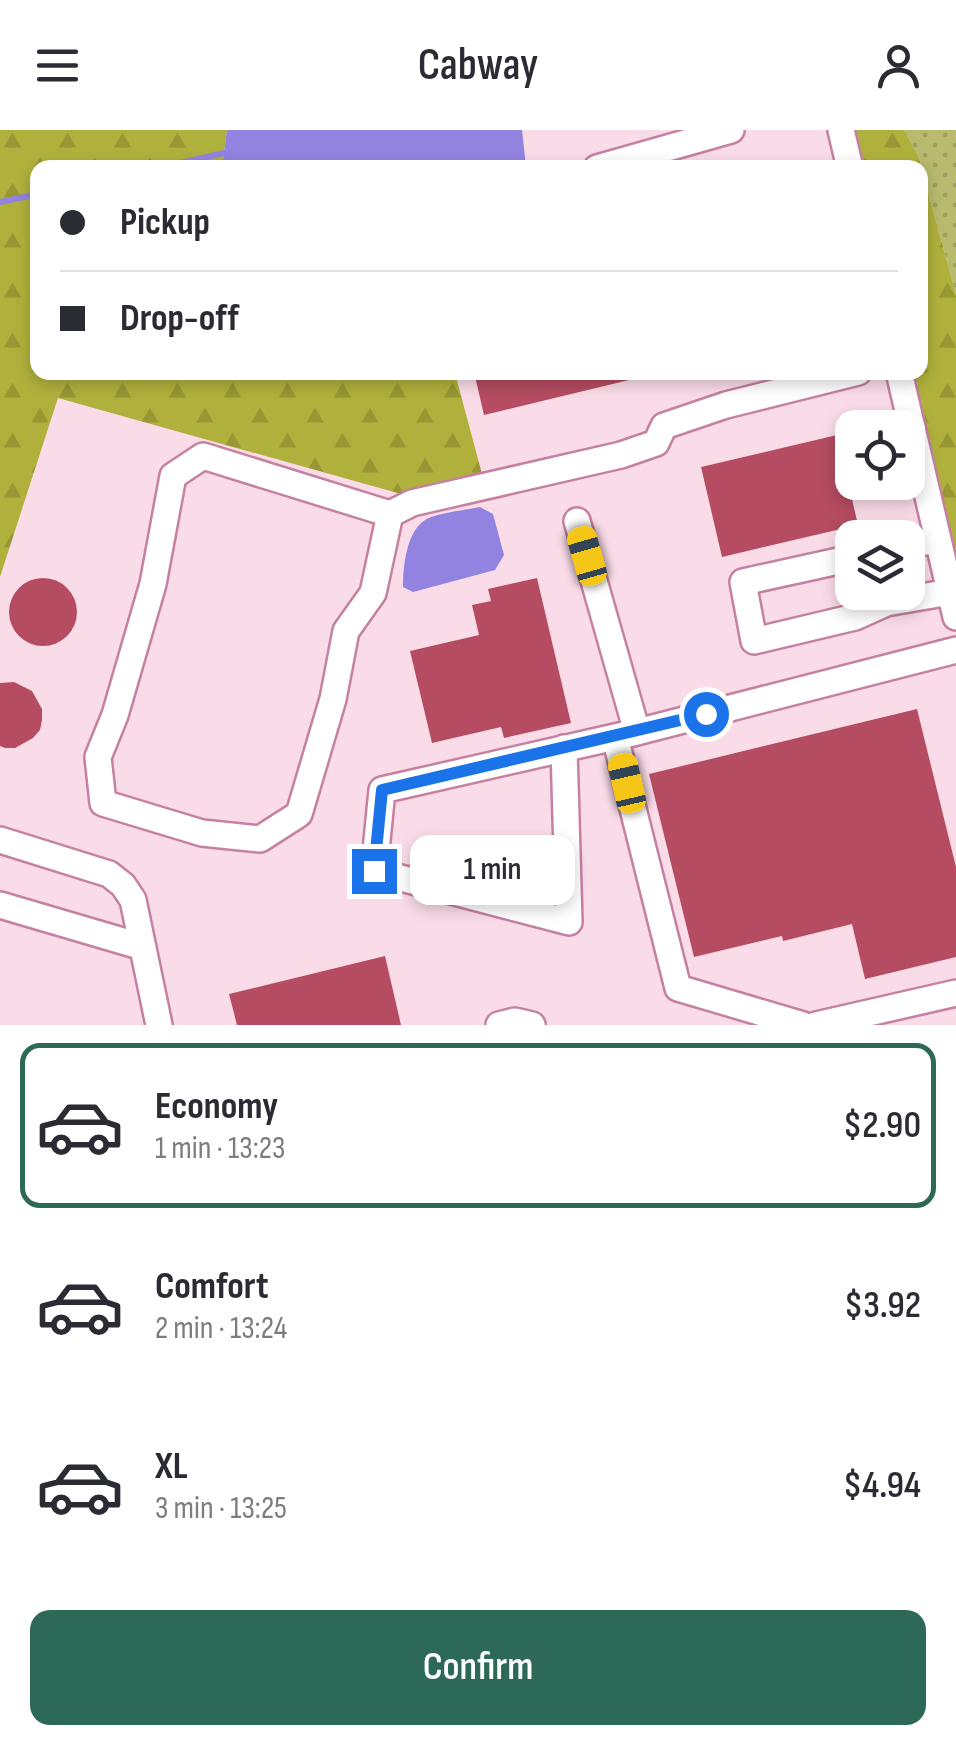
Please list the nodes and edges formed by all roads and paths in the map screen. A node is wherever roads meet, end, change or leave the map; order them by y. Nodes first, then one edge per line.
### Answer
1 (731, 130) edge
2 (841, 130) edge
3 (625, 160) edge
4 (848, 160) edge
5 (901, 380) edge
6 (784, 381) edge
7 (390, 514) junction
8 (577, 521) dead end
9 (938, 540) junction
10 (925, 543) edge
11 (835, 562) edge
12 (925, 604) edge
13 (953, 605) edge
14 (869, 610) edge
15 (956, 650) edge
16 (626, 734) junction
17 (564, 748) junction
18 (0, 840) edge
19 (0, 905) edge
20 (143, 947) junction
21 (956, 994) edge
22 (159, 1025) edge
23 (499, 1025) edge
24 (532, 1025) edge
25 (803, 1025) edge
26 (816, 1025) edge

1 - 3 street
2 - 4 street
5 - 9 street
6 - 7 street
7 - 7 street
8 - 16 street
9 - 10 street
9 - 13 street
11 - 14 street
12 - 13 street
15 - 16 street
16 - 17 street
16 - 25 street
17 - 17 street
18 - 20 street
19 - 20 street
20 - 22 street
21 - 26 street
23 - 24 street

